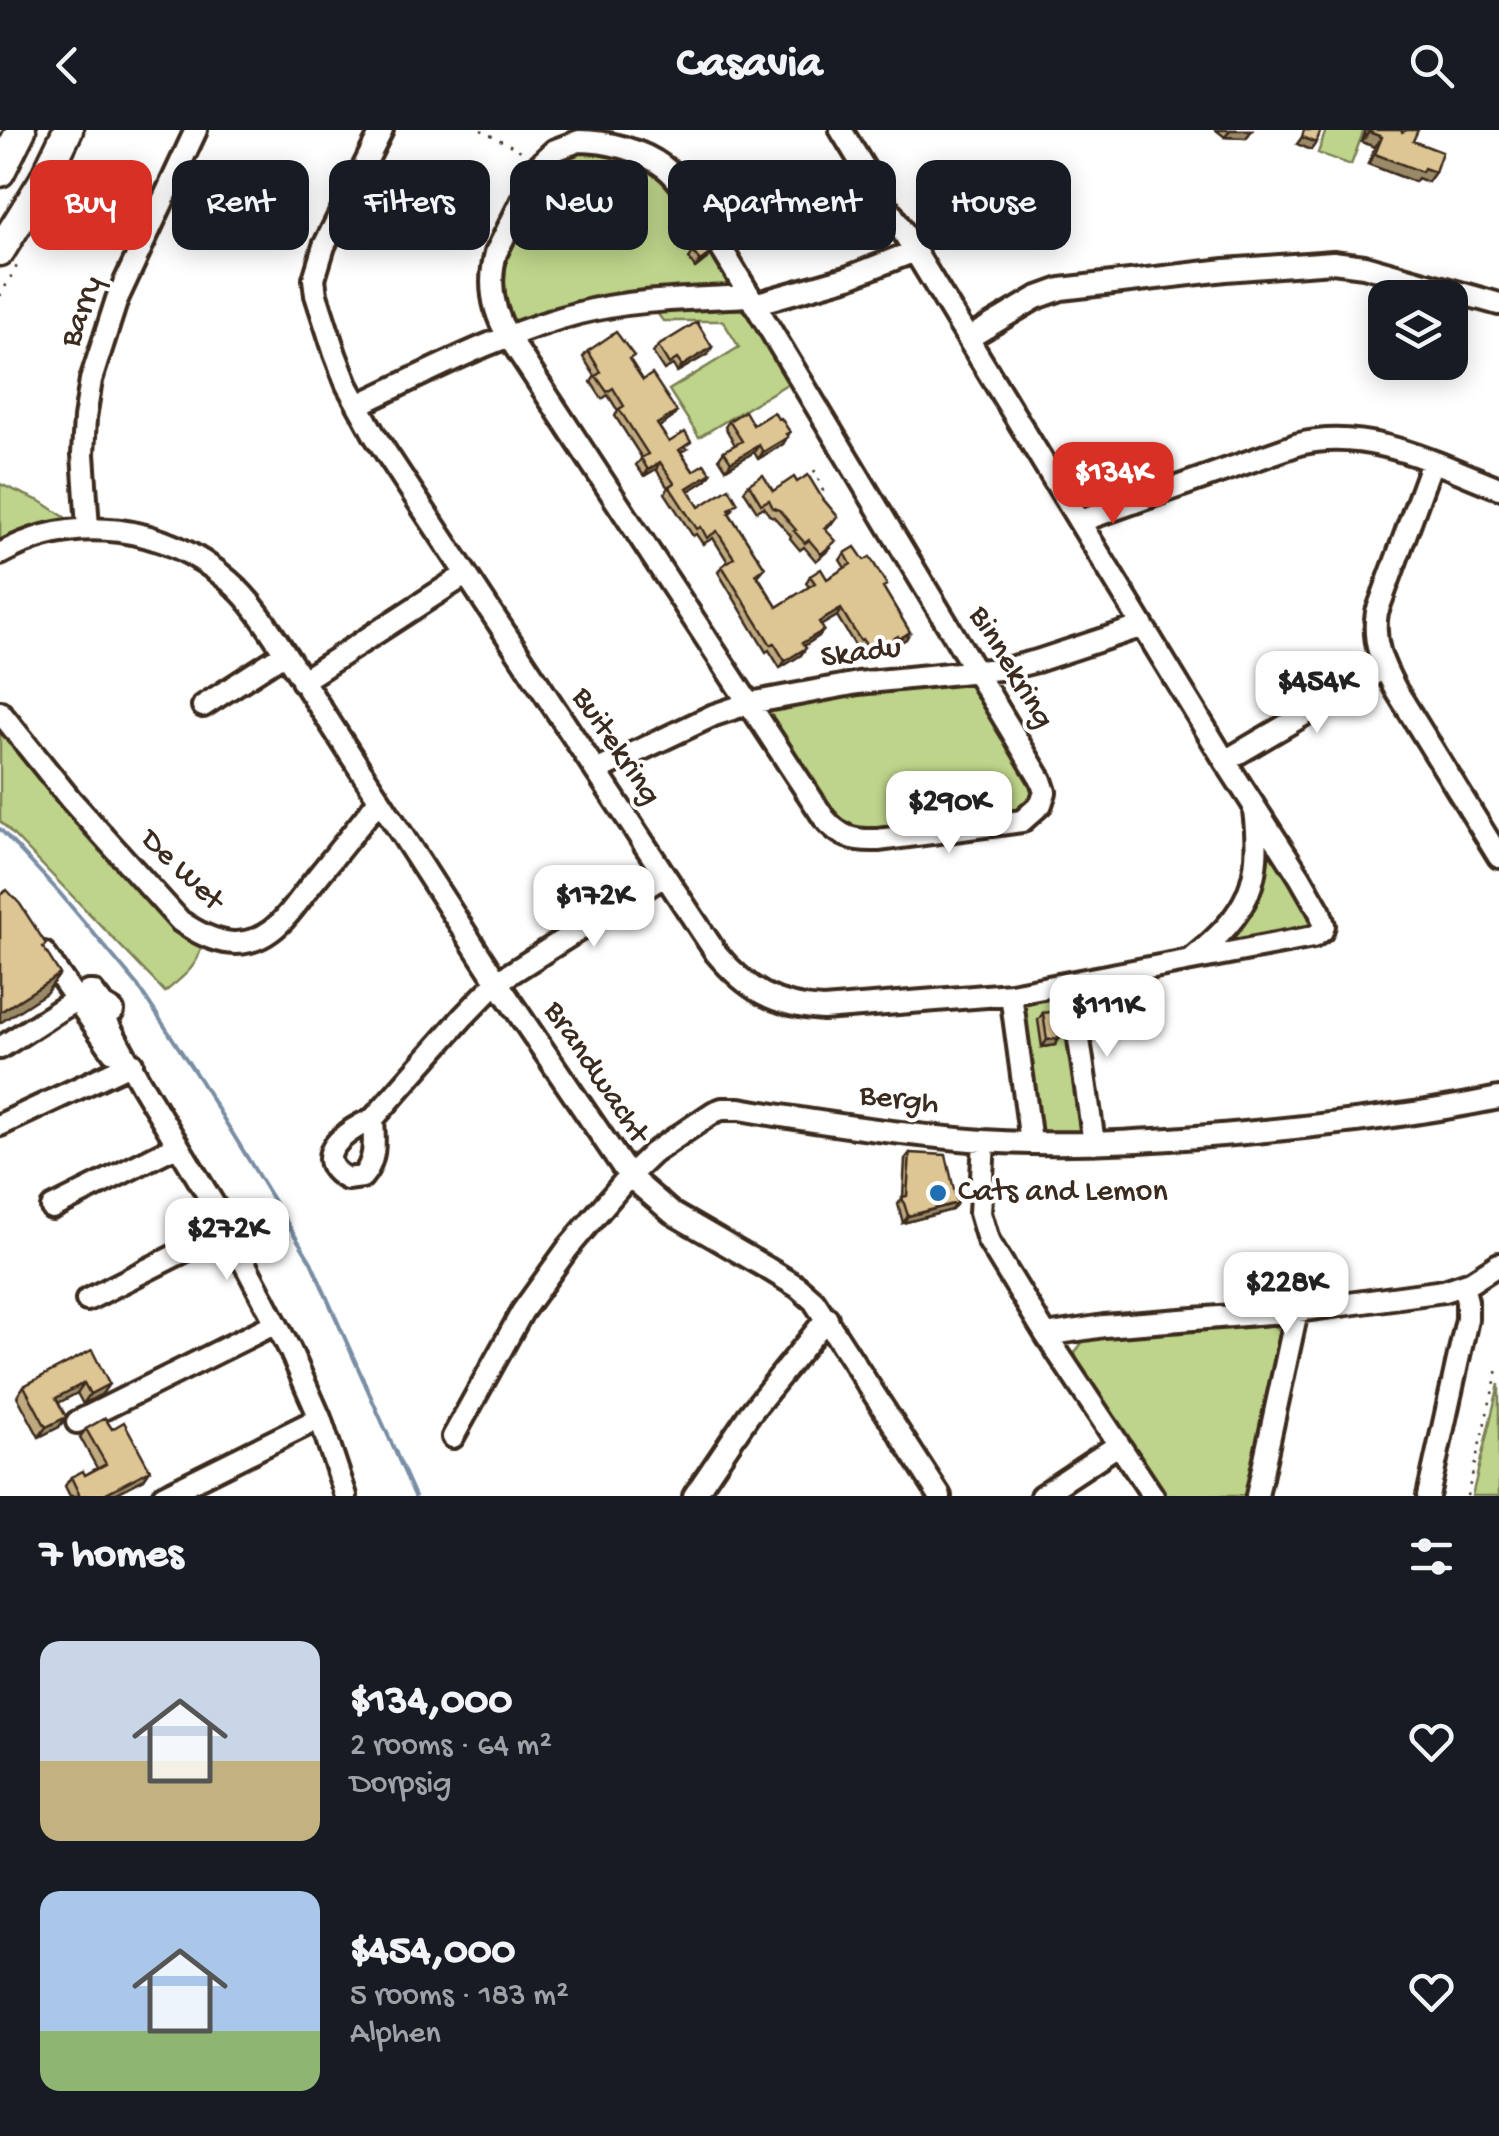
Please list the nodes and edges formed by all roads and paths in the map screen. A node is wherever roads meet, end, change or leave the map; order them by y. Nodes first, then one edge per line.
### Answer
1 (21, 130) edge
2 (68, 130) edge
3 (196, 130) edge
4 (382, 130) edge
5 (481, 130) edge
6 (842, 130) edge
7 (535, 160) edge
8 (544, 160) edge
9 (0, 172) edge
10 (510, 225) edge
11 (0, 251) edge
12 (914, 251) junction
13 (751, 300) junction
14 (1499, 304) edge
15 (508, 336) junction
16 (969, 338) junction
17 (358, 405) junction
18 (1432, 462) junction
19 (794, 483) edge
20 (1499, 488) edge
21 (811, 498) edge
22 (1081, 522) junction
23 (88, 528) junction
24 (0, 554) edge
25 (466, 575) junction
26 (1144, 626) junction
27 (286, 653) junction
28 (1384, 668) junction
29 (978, 672) junction
30 (302, 680) junction
31 (750, 703) junction
32 (202, 706) dead end
33 (0, 712) edge
34 (1225, 761) junction
35 (596, 771) junction
36 (380, 800) junction
37 (1254, 807) junction
38 (1499, 857) edge
39 (664, 876) junction
40 (28, 930) edge
41 (1192, 959) junction
42 (497, 982) junction
43 (1071, 984) junction
44 (1011, 994) junction
45 (76, 999) junction
46 (0, 1048) edge
47 (132, 1063) junction
48 (1499, 1098) edge
49 (373, 1119) dead end
50 (0, 1125) edge
51 (984, 1141) junction
52 (1031, 1142) junction
53 (1094, 1143) junction
54 (178, 1144) junction
55 (630, 1176) junction
56 (52, 1208) dead end
57 (228, 1230) junction
58 (1499, 1264) edge
59 (1462, 1286) junction
60 (87, 1300) dead end
61 (1297, 1311) junction
62 (827, 1318) junction
63 (276, 1323) junction
64 (1046, 1334) junction
65 (1499, 1365) edge
66 (320, 1418) junction
67 (78, 1422) dead end
68 (453, 1437) dead end
69 (1118, 1445) junction
70 (163, 1496) edge
71 (346, 1496) edge
72 (694, 1496) edge
73 (940, 1496) edge
74 (1041, 1496) edge
75 (1153, 1496) edge
76 (1256, 1496) edge
77 (1428, 1496) edge
78 (1467, 1496) edge

1 - 9 main road
2 - 11 main road
3 - 23 street, Barry
4 - 17 street, Buitekring
5 - 7 path
6 - 12 street, Buitekring
8 - 13 street, Binnekring
10 - 15 street, Binnekring
12 - 13 street
12 - 16 street, Buitekring
13 - 15 street
13 - 29 street, Binnekring
14 - 16 street
15 - 17 street
15 - 31 street, Binnekring
16 - 22 street, Buitekring
17 - 25 street, Buitekring
18 - 20 street
18 - 22 street
18 - 28 street
19 - 21 path
22 - 26 street, Buitekring
23 - 24 street, Brandwacht
23 - 27 street, Brandwacht
25 - 30 street
25 - 35 street, Buitekring
26 - 29 street, Skadu
26 - 34 street, Buitekring
27 - 30 street, Brandwacht
27 - 32 street
28 - 34 street
28 - 38 street
29 - 31 street, Skadu
29 - 31 street, Binnekring
30 - 36 street, Brandwacht
31 - 35 street, Skadu
33 - 36 street, De Wet
34 - 37 street, Buitekring
35 - 39 street, Buitekring
36 - 42 street, Brandwacht
37 - 41 street, Buitekring
37 - 41 street, Buitekring
39 - 42 street
39 - 44 street, Buitekring
40 - 45 street
41 - 43 street, Buitekring
42 - 49 street
42 - 55 street, Brandwacht
43 - 44 street, Buitekring
43 - 53 street
44 - 52 street
45 - 46 street
45 - 47 street
47 - 50 street
47 - 54 street
48 - 53 street, Bergh
51 - 52 street, Bergh
51 - 55 street, Bergh
51 - 64 street
52 - 53 street, Bergh
54 - 56 street
54 - 57 street
55 - 62 street, Brandwacht
55 - 68 street, Bergh
57 - 60 street
57 - 63 street
58 - 59 street
59 - 61 street
59 - 77 street
61 - 64 street
61 - 76 street
62 - 72 street
62 - 73 street, Brandwacht
63 - 66 street
63 - 67 street
64 - 69 street
65 - 78 path
66 - 70 street
66 - 71 street
69 - 74 street
69 - 75 street

